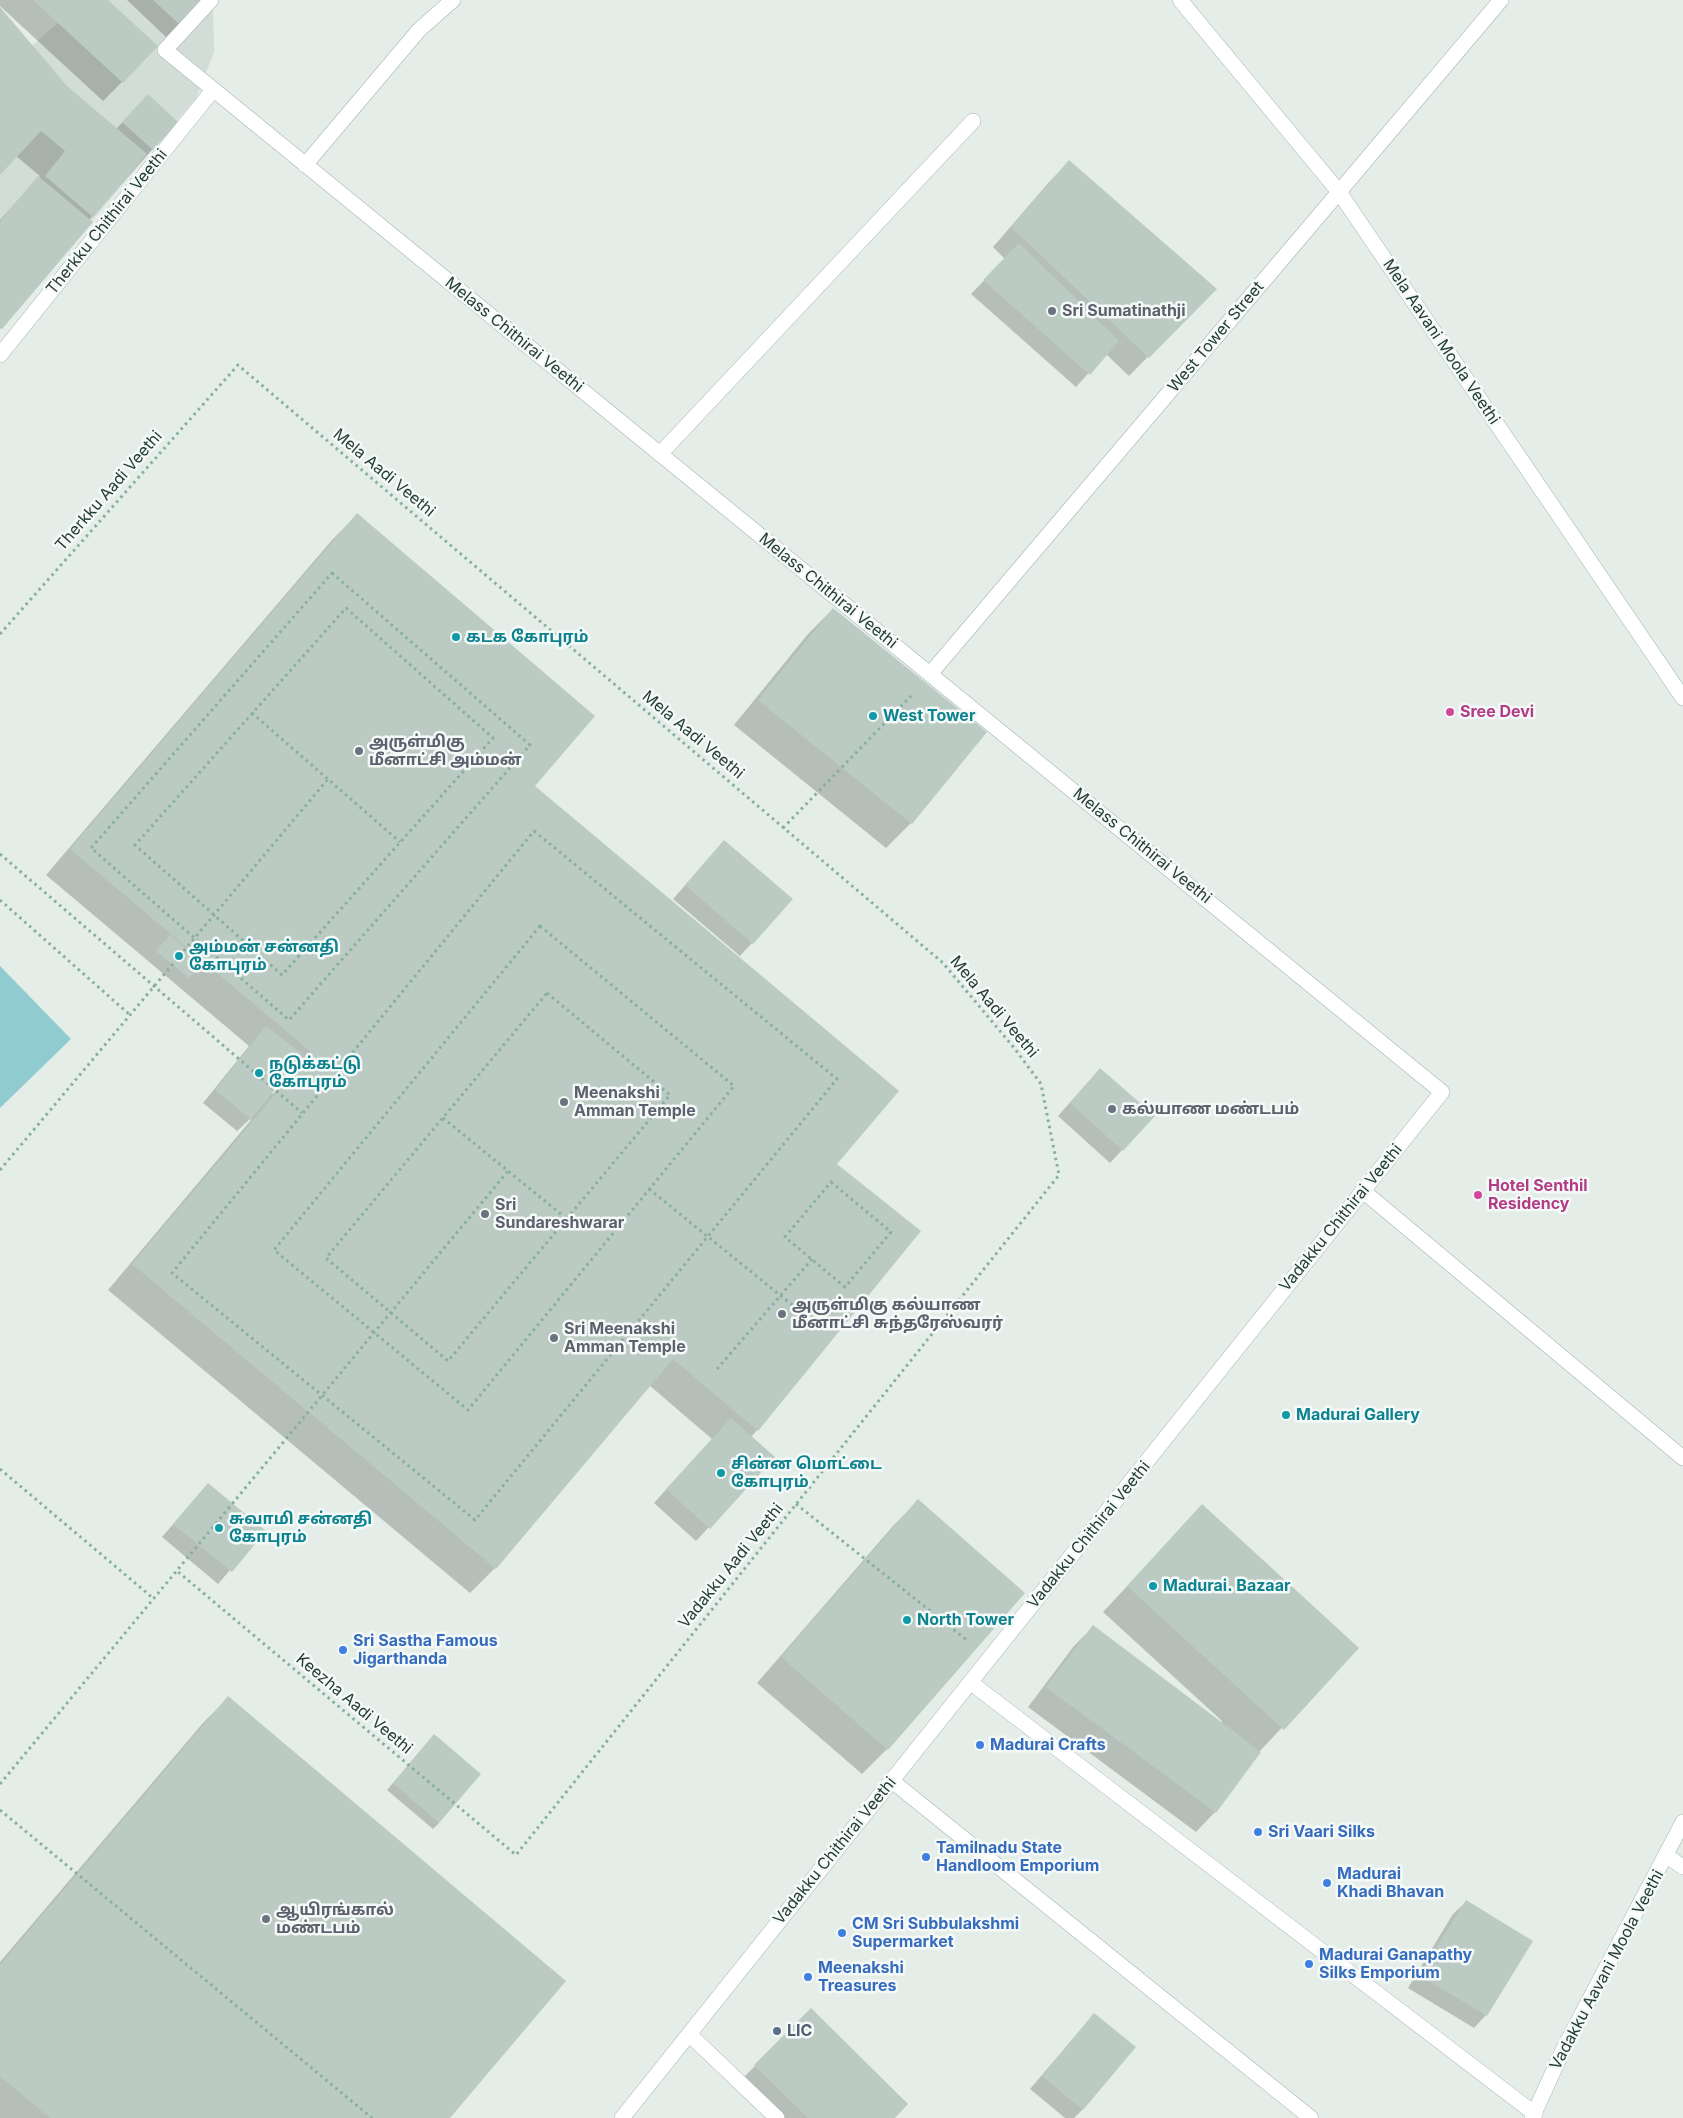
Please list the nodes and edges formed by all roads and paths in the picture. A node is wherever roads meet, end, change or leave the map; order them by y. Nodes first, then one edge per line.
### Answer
1 (211, 0) edge
2 (453, 0) edge
3 (1180, 0) edge
4 (1501, 0) edge
5 (213, 90) junction
6 (973, 121) dead end
7 (305, 165) junction
8 (1339, 192) junction
9 (0, 355) edge
10 (238, 365) joint
11 (660, 454) junction
12 (0, 634) edge
13 (930, 674) junction
14 (1683, 698) edge
15 (252, 713) junction
16 (328, 779) junction
17 (783, 828) junction
18 (400, 842) junction
19 (0, 854) edge
20 (0, 900) edge
21 (214, 914) junction
22 (194, 938) junction
23 (154, 986) junction
24 (130, 1015) junction
25 (1442, 1092) joint
26 (302, 1114) junction
27 (443, 1118) junction
28 (0, 1170) edge
29 (508, 1171) junction
30 (1059, 1175) joint
31 (649, 1189) junction
32 (1363, 1191) junction
33 (567, 1219) junction
34 (708, 1236) junction
35 (812, 1259) junction
36 (780, 1296) junction
37 (390, 1313) junction
38 (823, 1330) dead end
39 (374, 1333) junction
40 (718, 1369) dead end
41 (322, 1396) junction
42 (1683, 1458) edge
43 (0, 1469) edge
44 (796, 1504) junction
45 (176, 1571) junction
46 (154, 1599) junction
47 (989, 1659) junction
48 (970, 1682) junction
49 (892, 1781) junction
50 (0, 1784) edge
51 (0, 1810) edge
52 (1683, 1822) edge
53 (516, 1855) joint
54 (1667, 1856) junction
55 (1683, 1867) edge
56 (689, 2034) junction
57 (1533, 2116) edge
58 (372, 2118) edge
59 (622, 2118) edge
60 (777, 2118) edge
61 (1311, 2118) edge

1 - 5 street, Melass Chithirai Veethi
2 - 7 street
3 - 8 street, Mela Aavani Moola Veethi
4 - 8 street, West Tower Street
5 - 7 street, Melass Chithirai Veethi
5 - 9 street, Therkku Chithirai Veethi
6 - 11 street
7 - 11 street, Melass Chithirai Veethi
8 - 13 street, West Tower Street
8 - 14 street, Mela Aavani Moola Veethi
10 - 12 path, Therkku Aadi Veethi
10 - 17 path, Mela Aadi Veethi
11 - 13 street, Melass Chithirai Veethi
13 - 17 path
13 - 25 street, Melass Chithirai Veethi
15 - 16 path
15 - 18 path
15 - 21 path
16 - 18 path
16 - 21 path
17 - 30 path, Mela Aadi Veethi
18 - 21 path
19 - 23 path
20 - 24 path
21 - 22 path
22 - 22 path
22 - 23 path
23 - 24 path
23 - 26 path
24 - 28 path
25 - 32 street, Vadakku Chithirai Veethi
26 - 34 path
26 - 41 path
27 - 29 path
27 - 33 path
27 - 37 path
29 - 33 path
29 - 37 path
30 - 44 path, Vadakku Aadi Veethi
31 - 34 path
31 - 39 path
31 - 39 path
32 - 42 street
32 - 47 street, Vadakku Chithirai Veethi
33 - 37 path
34 - 36 path
34 - 41 path
35 - 35 path
35 - 36 path
36 - 38 path
36 - 40 path
37 - 39 path
39 - 41 path
41 - 45 path
43 - 46 path
44 - 47 path
44 - 53 path, Vadakku Aadi Veethi
45 - 46 path
45 - 53 path, Keezha Aadi Veethi
46 - 50 path
47 - 48 street, Vadakku Chithirai Veethi
48 - 49 street, Vadakku Chithirai Veethi
48 - 57 street
49 - 56 street, Vadakku Chithirai Veethi
49 - 61 street
51 - 58 path
52 - 54 street, Vadakku Aavani Moola Veethi
54 - 55 street
54 - 57 street, Vadakku Aavani Moola Veethi
56 - 59 street, Vadakku Chithirai Veethi
56 - 60 street

